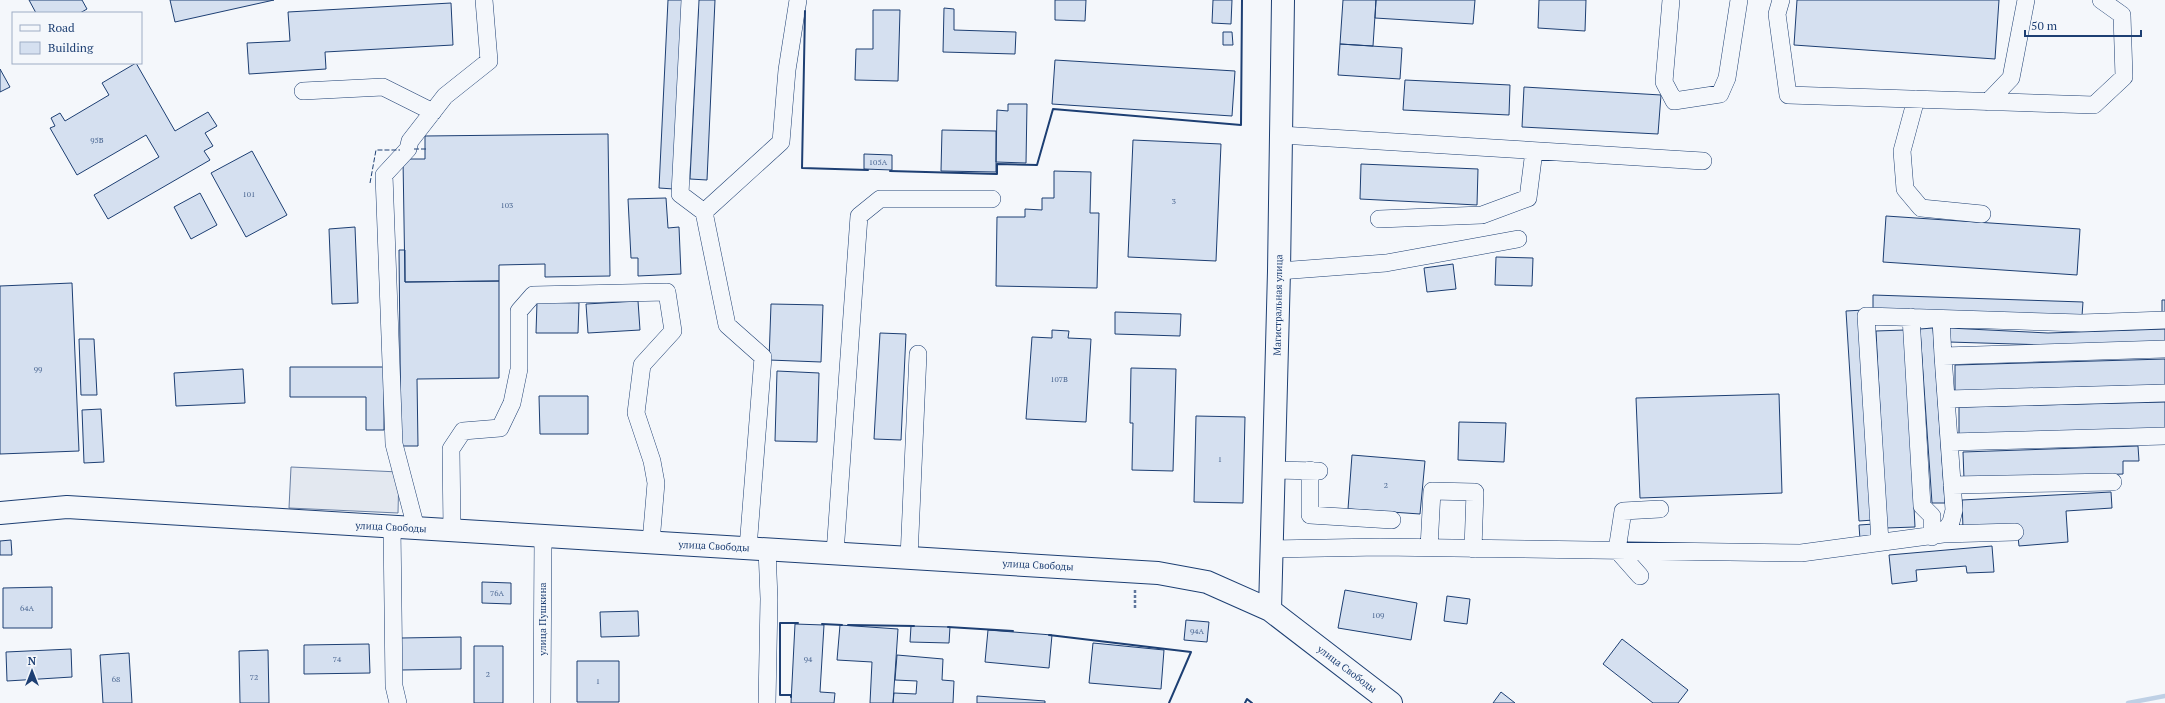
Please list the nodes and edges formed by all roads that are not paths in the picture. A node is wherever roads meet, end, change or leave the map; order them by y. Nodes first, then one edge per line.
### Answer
1 (484, 0) edge
2 (690, 0) edge
3 (798, 0) edge
4 (1283, 0) edge
5 (1671, 0) edge
6 (1739, 0) edge
7 (1781, 0) edge
8 (2026, 0) edge
9 (2101, 0) edge
10 (303, 91) dead end
11 (1916, 99) junction
12 (1988, 102) junction
13 (432, 112) junction
14 (1281, 135) junction
15 (1534, 151) junction
16 (1703, 161) dead end
17 (992, 199) dead end
18 (704, 212) junction
19 (1982, 214) dead end
20 (1379, 219) dead end
21 (1518, 239) dead end
22 (1279, 271) junction
23 (1911, 317) junction
24 (1941, 319) junction
25 (2165, 320) edge
26 (2165, 349) edge
27 (918, 354) dead end
28 (1943, 356) junction
29 (2165, 393) edge
30 (1948, 399) junction
31 (2165, 436) edge
32 (1950, 442) junction
33 (1273, 470) junction
34 (2113, 482) dead end
35 (1952, 485) junction
36 (1660, 508) dead end
37 (0, 513) edge
38 (1392, 520) dead end
39 (392, 527) junction
40 (416, 528) junction
41 (452, 530) junction
42 (2015, 532) dead end
43 (1938, 535) junction
44 (543, 536) junction
45 (652, 542) junction
46 (1880, 542) junction
47 (1429, 548) junction
48 (757, 549) junction
49 (1271, 549) junction
50 (1473, 549) junction
51 (1617, 550) junction
52 (835, 553) junction
53 (910, 558) junction
54 (1640, 576) dead end
55 (1270, 610) junction
56 (398, 703) edge
57 (542, 703) edge
58 (767, 703) edge
59 (1391, 703) edge

1 - 13 street
2 - 18 street
3 - 18 street
4 - 14 main road, Магистральная улица
5 - 6 street
7 - 11 street
8 - 12 street
9 - 12 street
10 - 13 street
11 - 12 street
11 - 19 street
13 - 40 street
14 - 15 street
14 - 22 main road, Магистральная улица
15 - 16 street
15 - 20 street
17 - 52 street
18 - 48 street
21 - 22 street
22 - 33 main road, Магистральная улица
23 - 24 street
23 - 43 street
23 - 46 street
24 - 25 street
24 - 28 street
26 - 28 street
27 - 53 street
28 - 30 street
29 - 30 street
30 - 32 street
31 - 32 street
32 - 35 street
33 - 38 street
33 - 49 main road, Магистральная улица
34 - 35 street
35 - 43 street
36 - 51 street
37 - 39 main road, улица Свободы
39 - 40 main road, улица Свободы
39 - 56 street
40 - 41 main road, улица Свободы
41 - 44 main road, улица Свободы
41 - 45 street
42 - 43 street
43 - 46 street
44 - 45 main road, улица Свободы
44 - 57 street, улица Пушкина
45 - 48 main road, улица Свободы
46 - 51 street
47 - 49 street
47 - 50 street
47 - 50 street
48 - 52 main road, улица Свободы
48 - 58 street
49 - 55 main road, Магистральная улица
50 - 51 street
51 - 54 street
52 - 53 main road, улица Свободы
53 - 55 main road, улица Свободы
55 - 59 main road, улица Свободы

